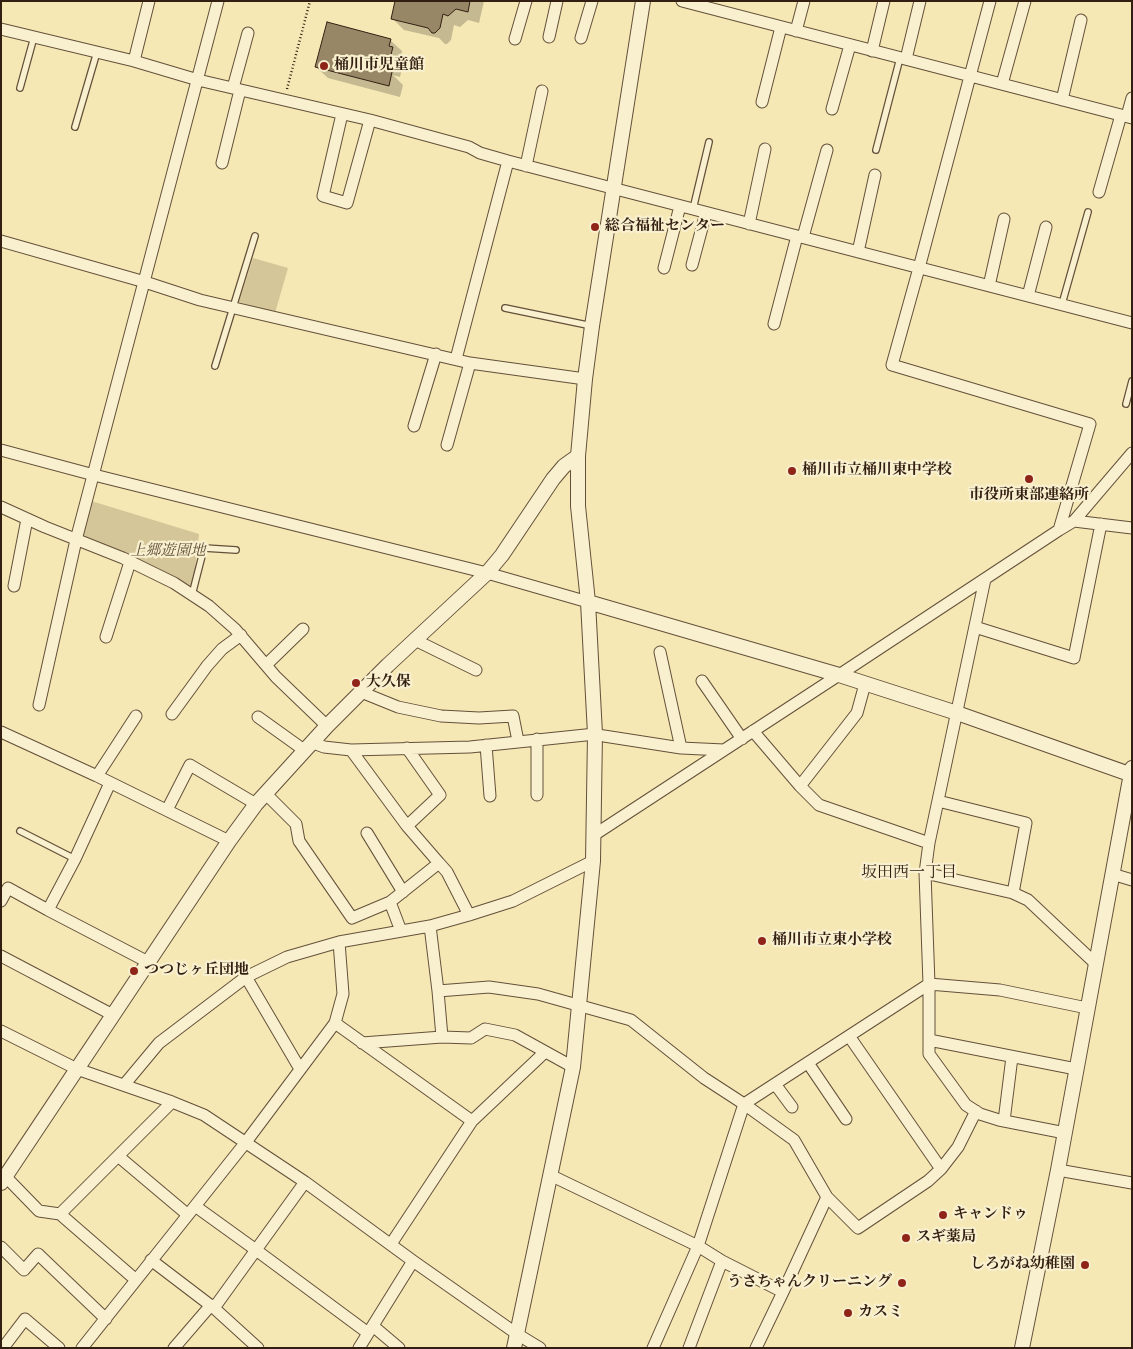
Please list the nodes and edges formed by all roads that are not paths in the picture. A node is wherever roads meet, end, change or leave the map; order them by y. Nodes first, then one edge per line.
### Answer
1 (149, 1) edge
2 (218, 1) edge
3 (526, 1) edge
4 (557, 1) edge
5 (592, 1) edge
6 (643, 1) edge
7 (682, 1) edge
8 (804, 1) edge
9 (884, 1) edge
10 (920, 1) edge
11 (990, 1) edge
12 (1025, 1) edge
13 (1080, 20) dead end
14 (782, 27) junction
15 (1, 29) edge
16 (796, 31) junction
17 (248, 33) dead end
18 (34, 37) junction
19 (549, 37) dead end
20 (581, 38) dead end
21 (515, 39) dead end
22 (850, 45) junction
23 (872, 50) junction
24 (98, 52) junction
25 (903, 59) junction
26 (134, 61) junction
27 (970, 76) junction
28 (198, 80) junction
29 (1002, 84) junction
30 (20, 88) dead end
31 (237, 89) junction
32 (542, 91) dead end
33 (1132, 98) edge
34 (1062, 100) junction
35 (762, 102) dead end
36 (832, 109) dead end
37 (342, 114) junction
38 (1127, 116) edge
39 (370, 120) junction
40 (75, 127) dead end
41 (710, 142) dead end
42 (765, 149) dead end
43 (827, 150) dead end
44 (876, 150) dead end
45 (508, 161) junction
46 (222, 163) dead end
47 (526, 166) junction
48 (875, 174) dead end
49 (614, 188) junction
50 (1099, 192) dead end
51 (680, 206) junction
52 (693, 209) junction
53 (706, 212) junction
54 (1088, 212) dead end
55 (1004, 219) dead end
56 (750, 224) junction
57 (1046, 226) dead end
58 (255, 236) dead end
59 (800, 237) junction
60 (1, 241) edge
61 (858, 252) junction
62 (692, 265) dead end
63 (664, 268) dead end
64 (919, 268) junction
65 (145, 282) junction
66 (989, 286) junction
67 (1028, 296) junction
68 (1062, 304) junction
69 (232, 308) junction
70 (505, 308) dead end
71 (1132, 323) edge
72 (774, 324) dead end
73 (592, 326) junction
74 (436, 354) junction
75 (456, 359) junction
76 (470, 363) junction
77 (215, 366) dead end
78 (585, 379) junction
79 (1132, 381) edge
80 (1126, 404) dead end
81 (414, 426) dead end
82 (447, 445) dead end
83 (1, 450) edge
84 (1132, 453) edge
85 (578, 456) junction
86 (94, 475) junction
87 (1, 507) edge
88 (27, 519) junction
89 (1074, 521) junction
90 (1102, 524) junction
91 (1132, 528) edge
92 (1059, 530) junction
93 (76, 540) junction
94 (236, 550) dead end
95 (130, 562) junction
96 (487, 573) junction
97 (985, 579) junction
98 (14, 586) dead end
99 (192, 595) junction
100 (588, 602) junction
101 (974, 627) junction
102 (303, 629) dead end
103 (241, 636) junction
104 (106, 637) dead end
105 (415, 640) junction
106 (660, 652) dead end
107 (266, 665) junction
108 (476, 670) dead end
109 (839, 675) junction
110 (702, 681) dead end
111 (865, 684) junction
112 (362, 692) junction
113 (39, 705) dead end
114 (957, 713) junction
115 (172, 714) dead end
116 (136, 716) dead end
117 (258, 717) dead end
118 (327, 726) junction
119 (754, 731) junction
120 (1, 732) edge
121 (595, 734) junction
122 (537, 739) junction
123 (742, 739) junction
124 (518, 741) junction
125 (486, 745) junction
126 (308, 746) junction
127 (407, 748) junction
128 (681, 748) junction
129 (351, 750) junction
130 (724, 750) junction
131 (1131, 772) edge
132 (97, 776) junction
133 (110, 783) junction
134 (800, 786) junction
135 (266, 793) junction
136 (537, 795) dead end
137 (490, 796) dead end
138 (938, 801) junction
139 (256, 804) junction
140 (167, 810) junction
141 (407, 826) junction
142 (20, 830) dead end
143 (366, 833) dead end
144 (594, 834) junction
145 (229, 841) junction
146 (929, 843) junction
147 (75, 859) junction
148 (593, 862) junction
149 (439, 863) junction
150 (925, 873) junction
151 (1112, 874) junction
152 (1132, 880) edge
153 (403, 892) junction
154 (1013, 893) junction
155 (1, 901) edge
156 (390, 902) junction
157 (48, 910) junction
158 (469, 915) junction
159 (430, 926) junction
160 (401, 931) junction
161 (339, 942) junction
162 (1, 956) edge
163 (148, 962) junction
164 (1096, 964) junction
165 (246, 976) junction
166 (929, 984) junction
167 (438, 991) junction
168 (579, 1006) junction
169 (1087, 1008) junction
170 (113, 1015) junction
171 (335, 1024) junction
172 (1, 1031) edge
173 (848, 1036) junction
174 (442, 1037) junction
175 (929, 1040) junction
176 (362, 1043) junction
177 (545, 1052) junction
178 (1012, 1056) junction
179 (808, 1063) junction
180 (573, 1067) junction
181 (77, 1069) junction
182 (300, 1069) junction
183 (1076, 1069) junction
184 (775, 1084) junction
185 (124, 1085) junction
186 (172, 1102) junction
187 (744, 1104) junction
188 (792, 1107) dead end
189 (976, 1111) junction
190 (846, 1119) dead end
191 (472, 1121) junction
192 (1004, 1121) junction
193 (1065, 1133) junction
194 (246, 1142) junction
195 (118, 1156) junction
196 (941, 1168) junction
197 (1058, 1170) junction
198 (550, 1174) junction
199 (3, 1180) edge
200 (305, 1182) junction
201 (1132, 1183) edge
202 (827, 1197) junction
203 (191, 1211) junction
204 (60, 1214) junction
205 (391, 1244) junction
206 (698, 1246) junction
207 (1, 1247) edge
208 (256, 1250) junction
209 (151, 1260) junction
210 (413, 1261) junction
211 (722, 1261) junction
212 (136, 1280) junction
213 (784, 1292) junction
214 (212, 1306) junction
215 (106, 1319) junction
216 (371, 1329) junction
217 (516, 1341) edge
218 (3, 1348) edge
219 (59, 1348) edge
220 (82, 1348) edge
221 (174, 1348) edge
222 (258, 1348) edge
223 (359, 1348) edge
224 (399, 1348) edge
225 (540, 1348) edge
226 (654, 1348) edge
227 (689, 1348) edge
228 (756, 1348) edge
229 (1022, 1348) edge

1 - 26 street
2 - 28 street
3 - 21 street
4 - 19 street
5 - 20 street
6 - 49 street
7 - 14 street
8 - 16 street
9 - 23 street
10 - 25 street
11 - 27 street
12 - 29 street
13 - 34 street
14 - 16 street
14 - 35 street
15 - 18 street
16 - 22 street
17 - 31 street
18 - 24 street
18 - 30 lane
22 - 23 street
22 - 36 street
23 - 25 street
24 - 26 street
24 - 40 lane
25 - 27 street
25 - 44 lane
26 - 28 street
27 - 29 street
27 - 64 street
28 - 31 street
28 - 65 street
29 - 34 street
31 - 37 street
31 - 46 street
32 - 47 street
33 - 38 street
34 - 38 street
37 - 39 street
37 - 39 street
38 - 50 street
39 - 45 street
41 - 52 lane
42 - 56 street
43 - 59 street
45 - 47 street
45 - 75 street
47 - 49 street
48 - 61 street
49 - 51 street
49 - 73 street
51 - 52 street
51 - 63 street
52 - 53 street
53 - 56 street
53 - 62 street
54 - 68 lane
55 - 66 street
56 - 59 street
57 - 67 street
58 - 69 lane
59 - 61 street
59 - 72 street
60 - 65 street
61 - 64 street
64 - 66 street
64 - 92 street
65 - 69 street
65 - 86 street
66 - 67 street
67 - 68 street
68 - 71 street
69 - 74 street
69 - 77 lane
70 - 73 lane
73 - 78 street
74 - 75 street
74 - 81 street
75 - 76 street
76 - 78 street
76 - 82 street
78 - 85 street
79 - 80 lane
83 - 86 street
84 - 89 street
85 - 96 street
85 - 100 street
86 - 93 street
86 - 96 street
87 - 88 street
88 - 93 street
88 - 98 street
89 - 90 street
89 - 92 street
90 - 91 street
90 - 101 street
92 - 97 street
93 - 95 street
93 - 113 street
94 - 99 lane
95 - 99 street
95 - 104 street
96 - 100 street
96 - 105 street
97 - 101 street
97 - 109 street
99 - 103 street
100 - 109 street
100 - 121 street
101 - 114 street
102 - 107 street
103 - 107 street
103 - 115 street
105 - 108 street
105 - 112 street
106 - 128 street
107 - 118 street
109 - 111 street
109 - 119 street
110 - 123 street
111 - 114 street
111 - 134 street
112 - 118 street
112 - 124 street
114 - 131 street
114 - 138 street
116 - 132 street
117 - 126 street
118 - 126 street
119 - 123 street
119 - 134 street
120 - 132 street
121 - 122 street
121 - 128 street
121 - 144 street
122 - 124 street
122 - 136 street
123 - 130 street
124 - 125 street
125 - 127 street
125 - 137 street
126 - 129 street
126 - 135 street
127 - 129 street
127 - 141 street
128 - 130 street
129 - 141 street
130 - 144 street
131 - 151 street
132 - 133 street
133 - 140 street
133 - 147 street
134 - 146 street
135 - 139 street
135 - 156 street
138 - 146 street
138 - 154 street
139 - 140 street
139 - 145 street
140 - 145 street
141 - 149 street
142 - 147 lane
143 - 153 street
144 - 148 street
145 - 163 street
146 - 150 street
147 - 157 street
148 - 158 street
148 - 168 street
149 - 153 street
149 - 158 street
150 - 154 street
150 - 166 street
151 - 152 street
151 - 164 street
153 - 156 street
154 - 164 street
155 - 157 street
156 - 160 street
157 - 163 street
158 - 159 street
159 - 160 street
159 - 167 street
160 - 161 street
161 - 165 street
161 - 171 street
162 - 170 street
163 - 170 street
164 - 169 street
165 - 182 street
165 - 185 street
166 - 169 street
166 - 173 street
166 - 175 street
167 - 168 street
167 - 174 street
168 - 180 street
168 - 187 street
169 - 183 street
170 - 181 street
171 - 176 street
171 - 182 street
172 - 181 street
173 - 179 street
173 - 196 street
174 - 176 street
174 - 177 street
175 - 178 street
175 - 189 street
176 - 191 street
177 - 180 street
177 - 191 street
178 - 183 street
178 - 192 street
179 - 184 street
179 - 190 street
180 - 198 street
181 - 185 street
181 - 199 street
182 - 194 street
183 - 193 street
184 - 187 street
184 - 188 street
185 - 186 street
186 - 194 street
186 - 195 street
187 - 202 street
187 - 206 street
189 - 192 street
189 - 196 street
191 - 205 street
192 - 193 street
193 - 197 street
194 - 200 street
194 - 203 street
195 - 203 street
195 - 204 street
196 - 202 street
197 - 201 street
197 - 229 street
198 - 206 street
198 - 217 street
199 - 204 street
200 - 205 street
200 - 208 street
202 - 213 street
203 - 208 street
203 - 209 street
204 - 212 street
205 - 210 street
206 - 211 street
206 - 226 street
207 - 215 street
208 - 214 street
208 - 216 street
209 - 212 street
209 - 214 street
210 - 216 street
210 - 217 street
211 - 213 street
211 - 227 street
212 - 215 street
213 - 228 street
214 - 221 street
214 - 222 street
215 - 220 street
216 - 223 street
216 - 224 street
217 - 225 street
218 - 219 street

